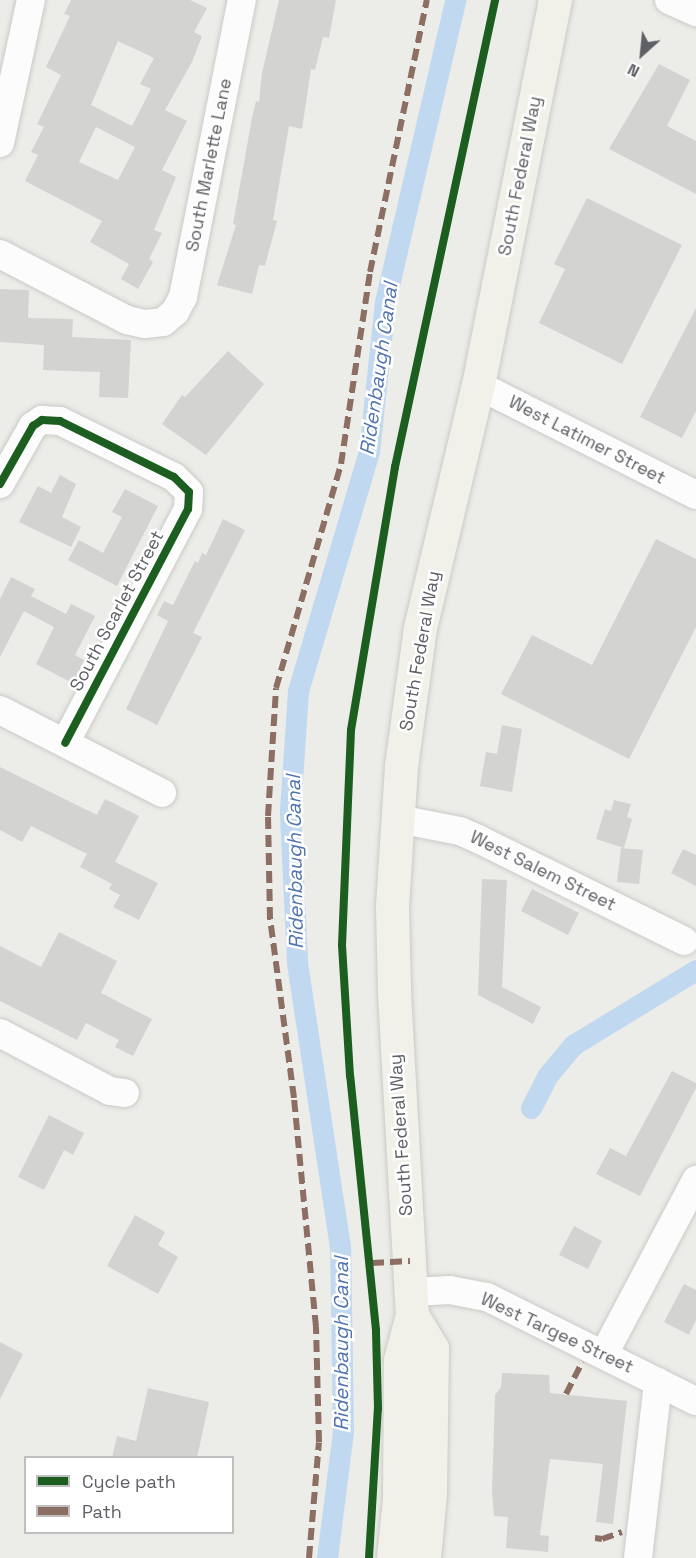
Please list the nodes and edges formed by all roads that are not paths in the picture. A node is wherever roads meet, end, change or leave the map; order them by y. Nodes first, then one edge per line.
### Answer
1 (31, 0) edge
2 (242, 0) edge
3 (555, 0) edge
4 (669, 0) edge
5 (696, 12) edge
6 (0, 143) edge
7 (0, 254) edge
8 (478, 385) junction
9 (0, 484) edge
10 (696, 495) edge
11 (0, 710) edge
12 (65, 743) junction
13 (162, 793) dead end
14 (398, 819) junction
15 (684, 941) dead end
16 (0, 1033) edge
17 (125, 1093) dead end
18 (696, 1180) edge
19 (412, 1303) junction
20 (604, 1354) junction
21 (658, 1382) junction
22 (696, 1401) edge
23 (393, 1558) edge
24 (424, 1558) edge
25 (638, 1558) edge

1 - 6 street
2 - 7 street, South Marlette Lane
3 - 8 main road, South Federal Way
4 - 5 street
8 - 10 street, West Latimer Street
8 - 14 main road, South Federal Way
9 - 12 street, South Scarlet Street
11 - 12 street
12 - 13 street
14 - 15 street, West Salem Street
14 - 19 main road, South Federal Way
16 - 17 street
18 - 20 street
19 - 20 street, West Targee Street
19 - 23 main road, South Federal Way
19 - 24 main road, South Federal Way
20 - 21 street, West Targee Street
21 - 22 street, West Targee Street
21 - 25 street

